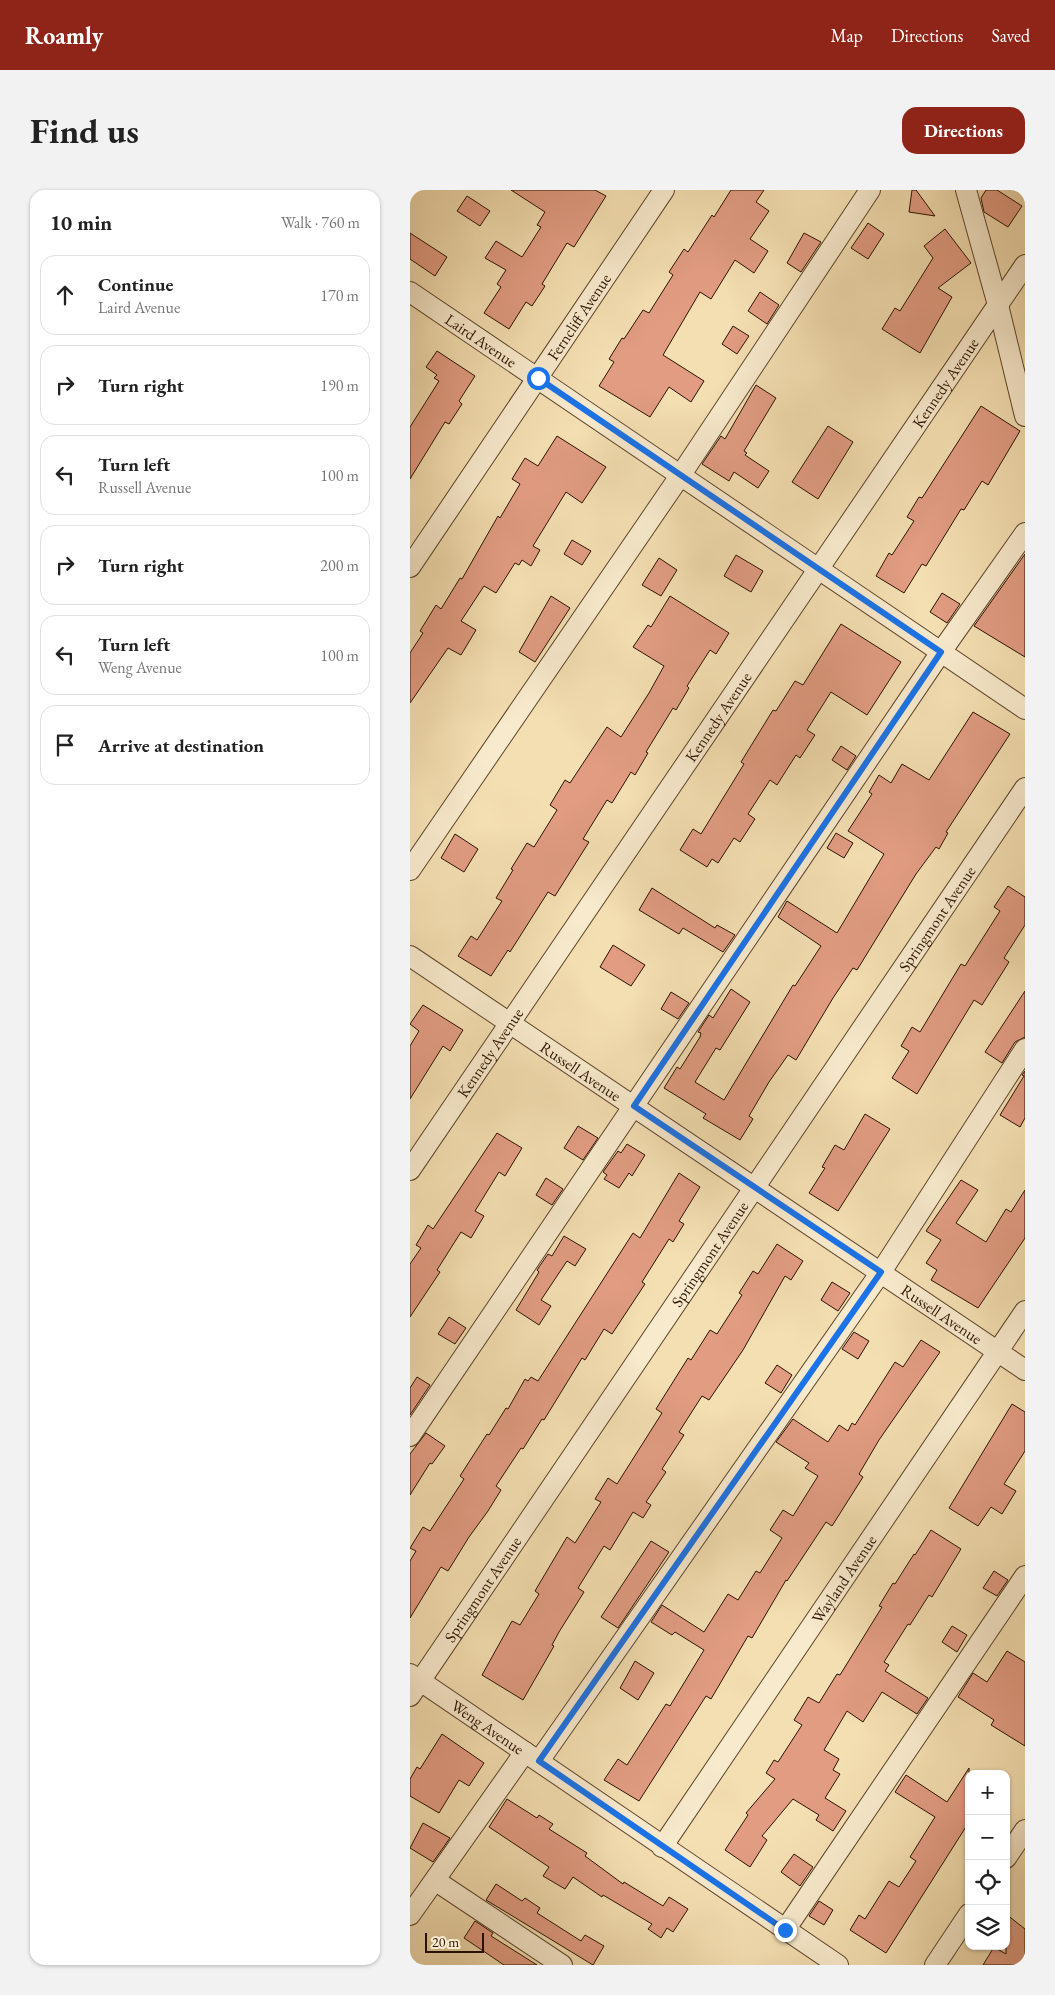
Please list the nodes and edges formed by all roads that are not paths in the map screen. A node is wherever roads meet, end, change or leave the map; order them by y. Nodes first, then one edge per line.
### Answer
1 (664, 190) edge
2 (870, 190) edge
3 (966, 190) edge
4 (1025, 265) edge
5 (410, 292) edge
6 (998, 305) junction
7 (538, 378) junction
8 (1025, 416) edge
9 (680, 476) junction
10 (1025, 533) edge
11 (410, 567) edge
12 (819, 570) junction
13 (941, 652) junction
14 (1025, 709) edge
15 (1025, 788) edge
16 (410, 870) edge
17 (410, 956) edge
18 (510, 1023) junction
19 (1025, 1049) edge
20 (634, 1106) junction
21 (410, 1170) edge
22 (755, 1188) junction
23 (881, 1272) junction
24 (1025, 1310) edge
25 (997, 1351) junction
26 (1025, 1370) edge
27 (410, 1436) edge
28 (1025, 1576) edge
29 (413, 1684) edge
30 (532, 1756) junction
31 (1025, 1830) edge
32 (662, 1847) junction
33 (1010, 1852) edge
34 (436, 1880) junction
35 (410, 1914) edge
36 (965, 1920) edge
37 (785, 1930) junction
38 (562, 1965) edge
39 (838, 1965) edge
40 (935, 1965) edge

1 - 7 street, Ferncliff Avenue
2 - 9 street
3 - 6 street
4 - 6 street, Kennedy Avenue
5 - 7 street, Laird Avenue
6 - 8 street
6 - 12 street, Kennedy Avenue
7 - 9 street, Laird Avenue
7 - 11 street, Ferncliff Avenue
9 - 12 street, Laird Avenue
9 - 16 street
10 - 13 street
12 - 13 street, Laird Avenue
12 - 18 street, Kennedy Avenue
13 - 14 street, Laird Avenue
13 - 20 street
15 - 22 street, Springmont Avenue
17 - 18 street, Russell Avenue
18 - 20 street, Russell Avenue
18 - 21 street, Kennedy Avenue
19 - 23 street
20 - 22 street, Russell Avenue
20 - 27 street
22 - 23 street, Russell Avenue
22 - 29 street, Springmont Avenue
23 - 25 street, Russell Avenue
23 - 30 street
24 - 25 street, Wayland Avenue
25 - 26 street, Russell Avenue
25 - 32 street, Wayland Avenue
28 - 37 street
29 - 30 street, Weng Avenue
30 - 32 street, Weng Avenue
30 - 34 street
31 - 33 street
32 - 37 street, Weng Avenue
34 - 35 street
34 - 38 street
36 - 40 street
37 - 39 street, Weng Avenue

